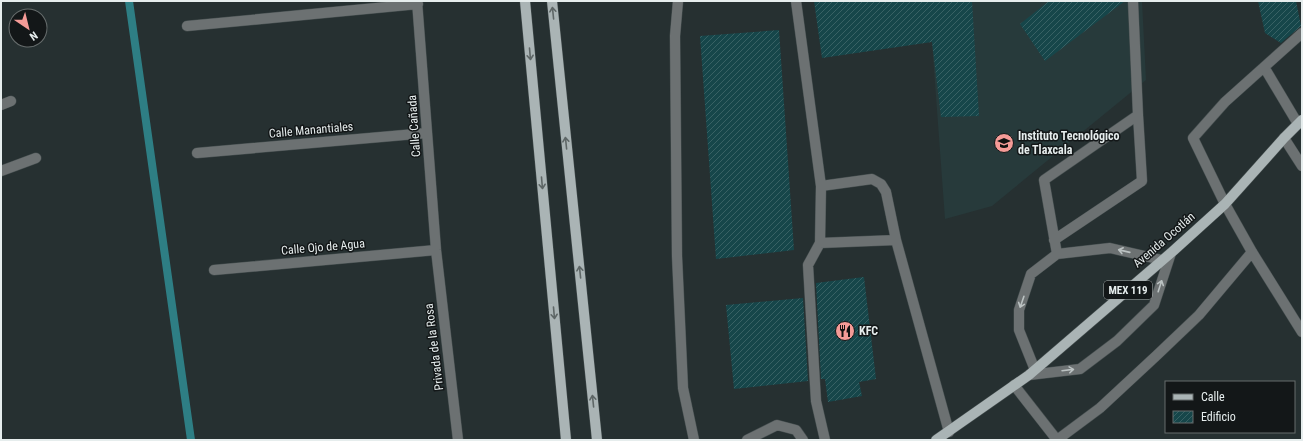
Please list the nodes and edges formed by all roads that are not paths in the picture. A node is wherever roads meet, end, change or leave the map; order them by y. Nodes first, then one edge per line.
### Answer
1 (525, 1) edge
2 (552, 1) edge
3 (678, 1) edge
4 (796, 1) edge
5 (1133, 1) edge
6 (418, 2) edge
7 (187, 26) dead end
8 (1302, 32) edge
9 (1264, 67) junction
10 (11, 101) dead end
11 (1, 105) edge
12 (1138, 115) junction
13 (1300, 122) edge
14 (427, 133) junction
15 (1284, 138) junction
16 (197, 153) dead end
17 (36, 158) dead end
18 (1302, 166) edge
19 (1, 170) edge
20 (821, 186) junction
21 (1225, 204) junction
22 (896, 240) junction
23 (1054, 240) junction
24 (820, 243) junction
25 (436, 250) junction
26 (1172, 252) junction
27 (1252, 252) junction
28 (1057, 254) junction
29 (1162, 260) junction
30 (214, 270) dead end
31 (1302, 332) edge
32 (1032, 372) junction
33 (1014, 386) junction
34 (948, 432) junction
35 (458, 440) edge
36 (566, 440) edge
37 (597, 440) edge
38 (694, 440) edge
39 (747, 440) edge
40 (802, 440) edge
41 (825, 440) edge
42 (936, 440) edge
43 (1057, 440) edge

1 -> 36 main road
37 -> 2 main road
3 - 38 street
4 - 20 street
5 - 12 street
6 - 7 street
6 - 14 street, Calle Cañada
8 - 9 street
9 - 13 street
9 - 21 street
10 - 11 street
12 - 23 street
12 - 23 street
13 - 15 main road, Avenida Ocotlán / MEX 119
14 - 16 street, Calle Manantiales
14 - 25 street, Calle Cañada
15 - 18 street
15 - 21 main road, Avenida Ocotlán / MEX 119
17 - 19 street
20 - 22 street
20 - 24 street
21 - 26 main road, Avenida Ocotlán / MEX 119
21 - 27 street
22 - 24 street
22 - 34 street
23 - 28 street
24 - 41 street
25 - 30 street, Calle Ojo de Agua
25 - 35 street, Privada de la Rosa
26 - 29 main road, Avenida Ocotlán / MEX 119
32 -> 26 street
27 - 31 street
27 - 43 street
29 -> 28 street
28 -> 32 street
29 - 32 main road, Avenida Ocotlán / MEX 119
32 - 33 main road, Avenida Ocotlán / MEX 119
33 - 34 main road, Avenida Ocotlán / MEX 119
33 - 43 street
34 - 42 main road, Avenida Ocotlán / MEX 119
39 - 40 street

